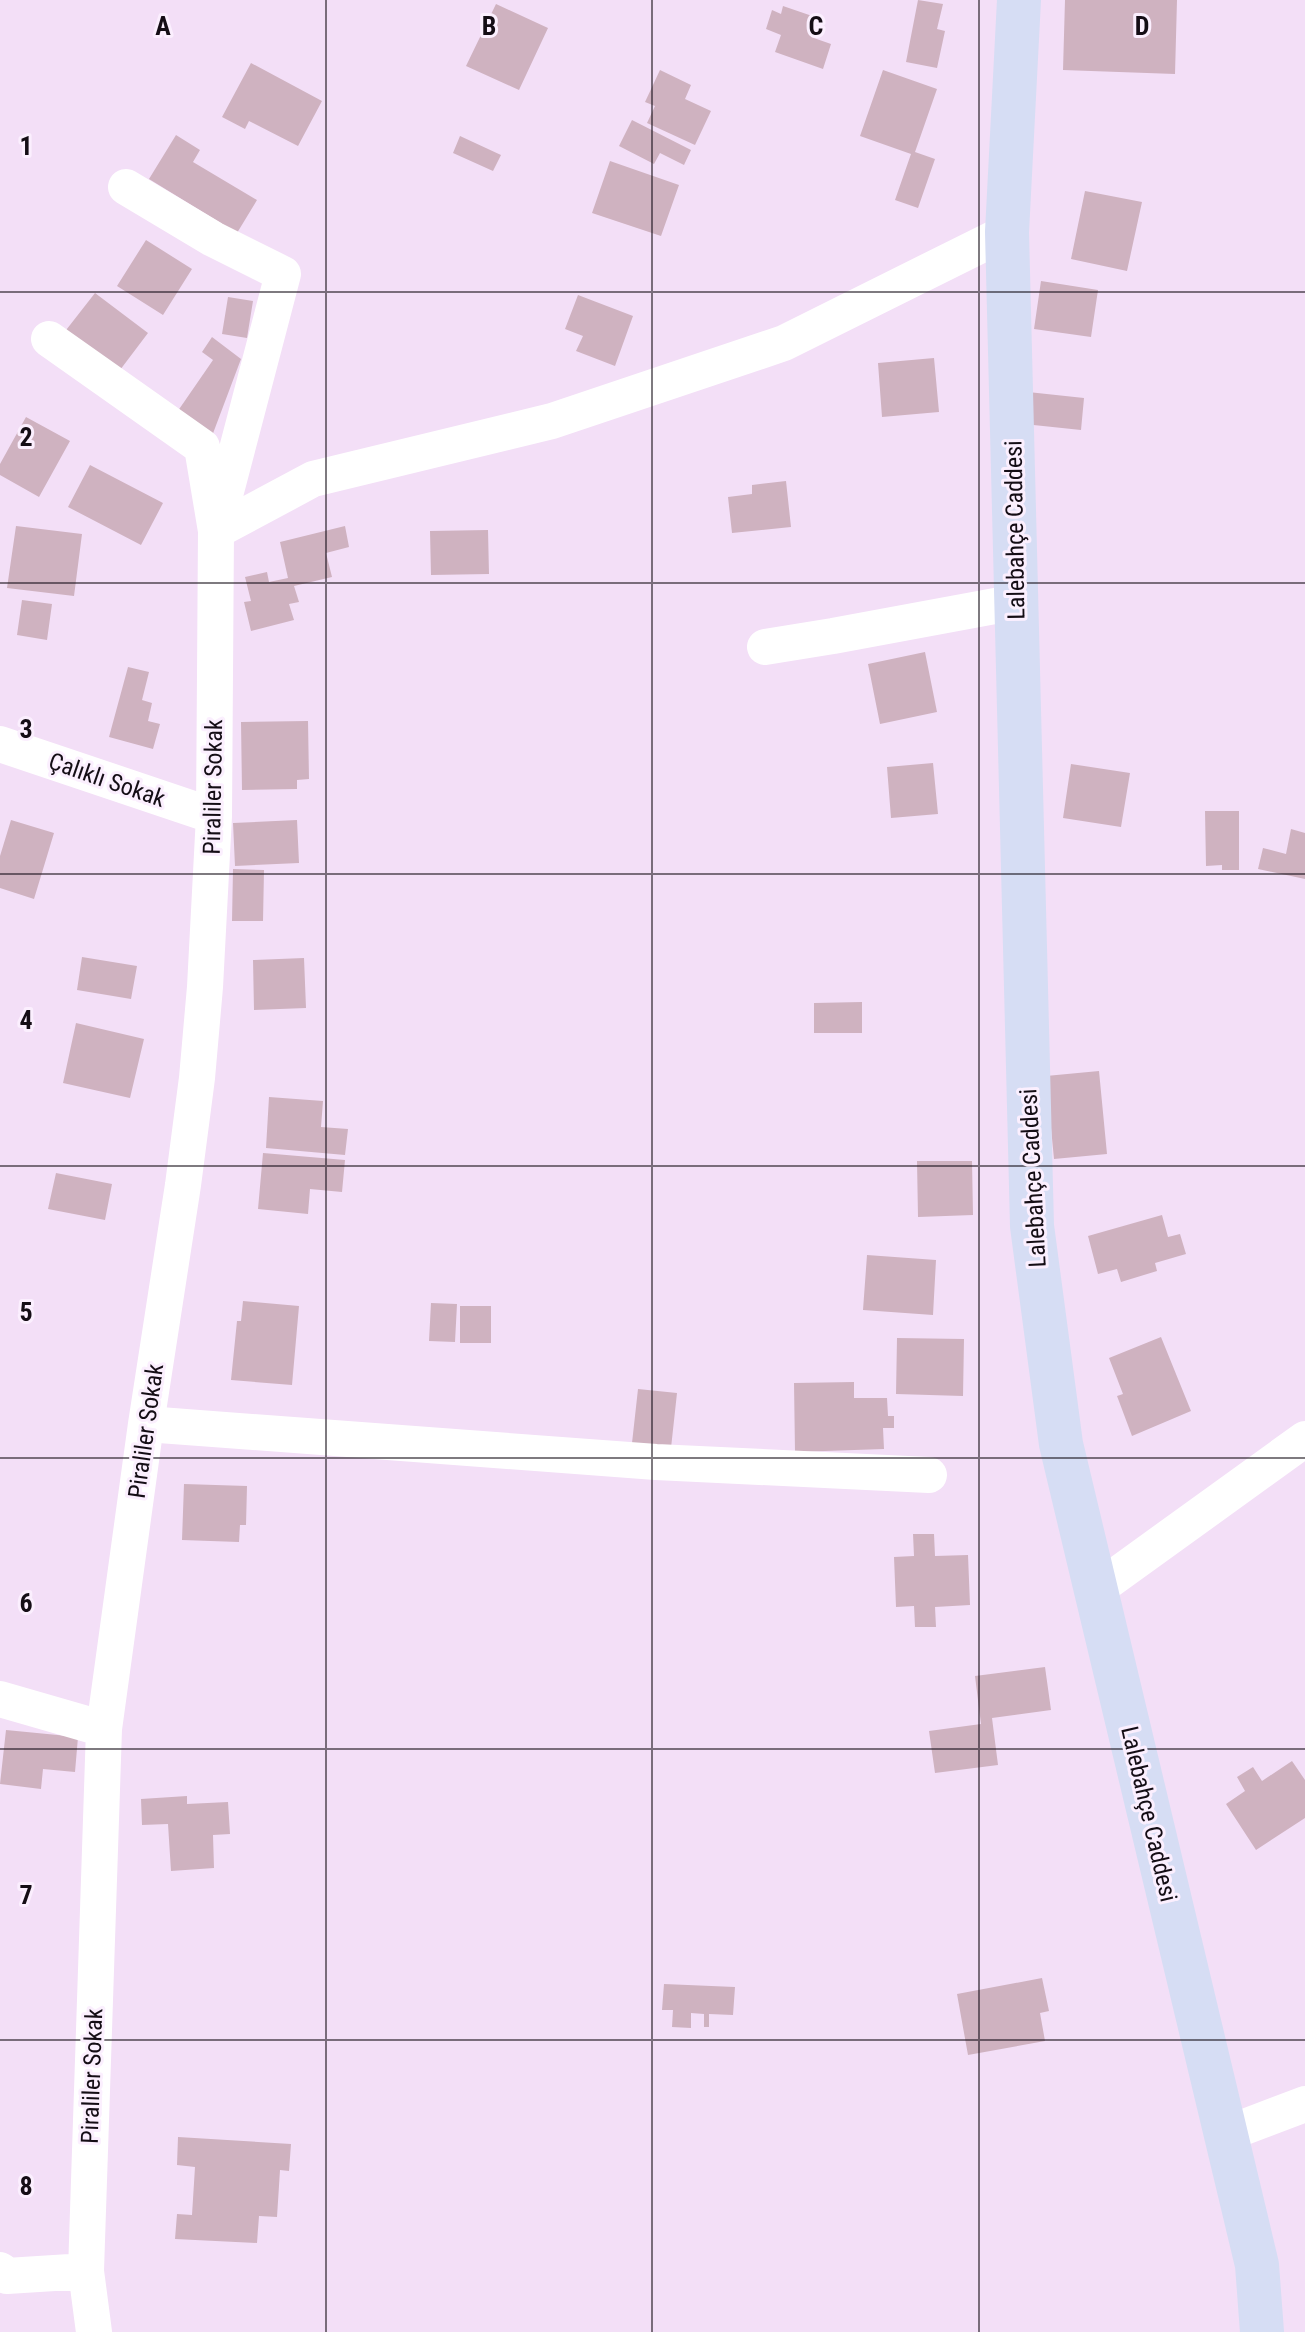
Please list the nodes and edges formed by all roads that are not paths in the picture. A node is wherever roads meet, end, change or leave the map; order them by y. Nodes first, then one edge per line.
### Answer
1 (1019, 0) edge
2 (126, 187) dead end
3 (1007, 232) junction
4 (49, 339) dead end
5 (216, 531) junction
6 (1017, 602) junction
7 (765, 647) dead end
8 (0, 744) edge
9 (214, 816) junction
10 (146, 1424) junction
11 (1305, 1439) edge
12 (929, 1475) dead end
13 (1096, 1590) junction
14 (0, 1699) edge
15 (104, 1729) junction
16 (1305, 2104) edge
17 (1226, 2134) junction
18 (0, 2270) edge
19 (86, 2271) junction
20 (94, 2332) edge
21 (1262, 2332) edge

1 - 3 street, Lalebahçe Caddesi
2 - 5 street
3 - 5 street
3 - 6 street, Lalebahçe Caddesi
4 - 5 street
5 - 9 street, Piraliler Sokak
6 - 7 street
6 - 13 street, Lalebahçe Caddesi
8 - 9 street, Çalıklı Sokak
9 - 10 street, Piraliler Sokak
10 - 12 street
10 - 15 street, Piraliler Sokak
11 - 13 street
13 - 17 street, Lalebahçe Caddesi
14 - 15 street
15 - 19 street, Piraliler Sokak
16 - 17 street
17 - 21 street, Lalebahçe Caddesi
18 - 19 street
19 - 20 street, Piraliler Sokak

